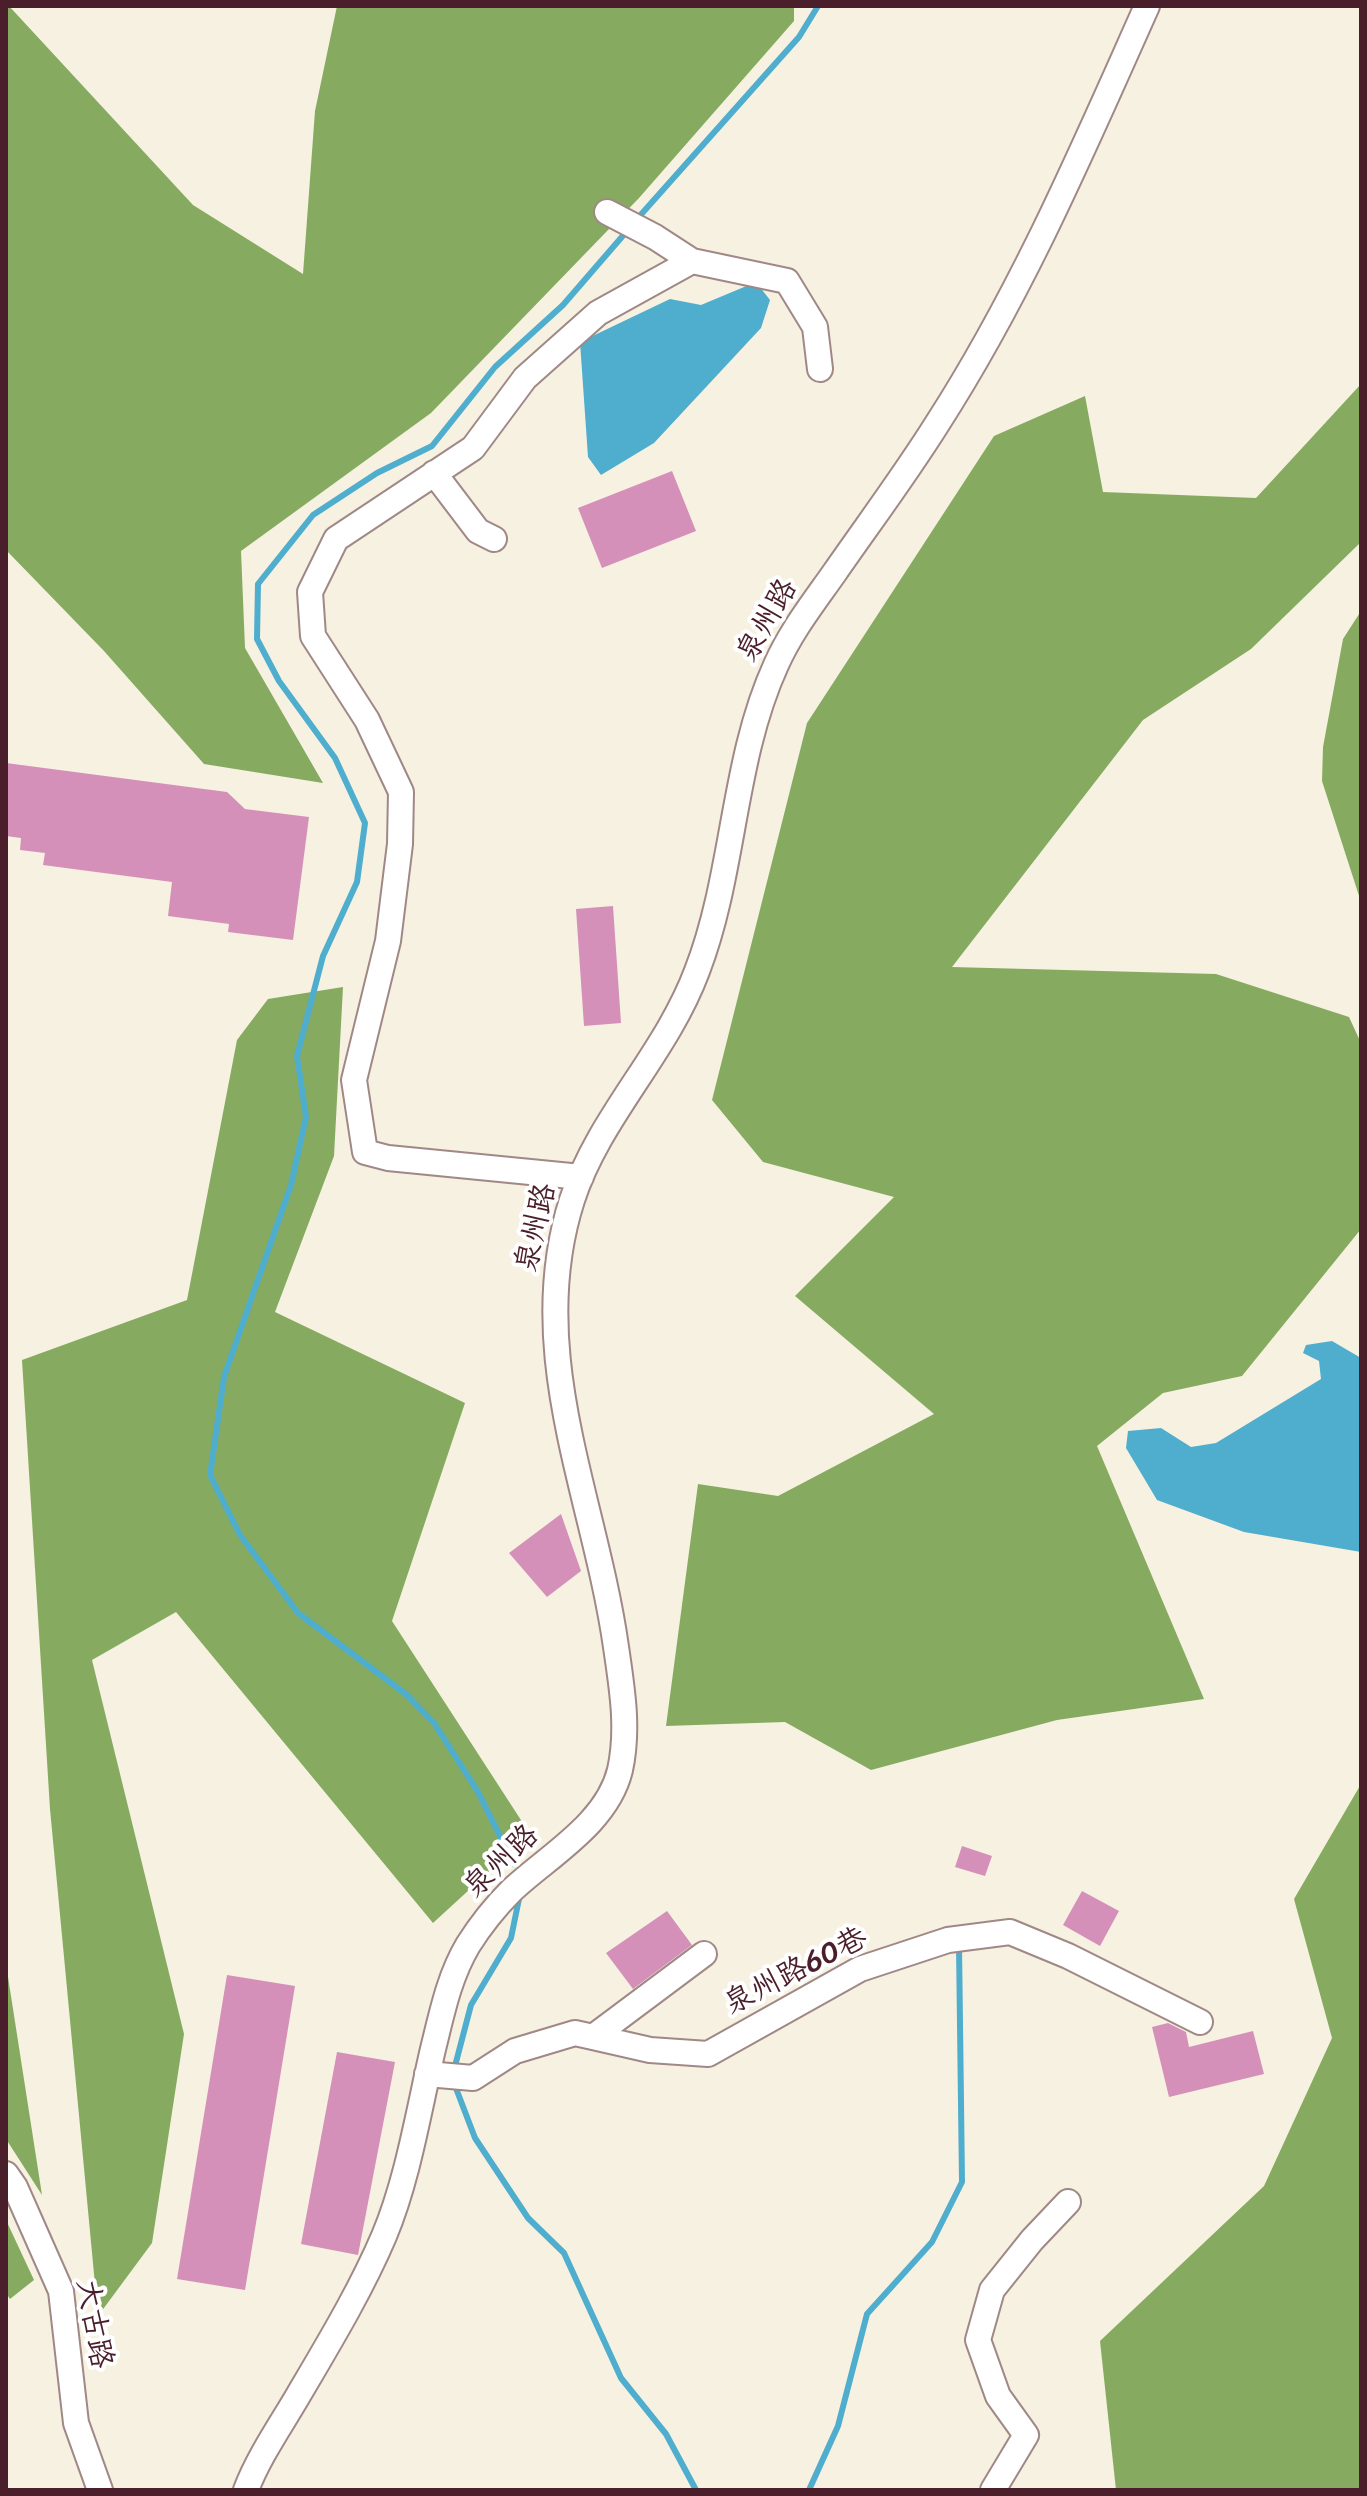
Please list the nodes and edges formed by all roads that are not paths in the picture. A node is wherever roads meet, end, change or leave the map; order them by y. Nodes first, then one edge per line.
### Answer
1 (1147, 6) edge
2 (613, 215) dead end
3 (692, 261) junction
4 (820, 369) dead end
5 (434, 473) junction
6 (494, 539) dead end
7 (581, 1177) junction
8 (704, 1954) dead end
9 (1200, 2022) dead end
10 (593, 2037) junction
11 (427, 2074) junction
12 (6, 2174) edge
13 (1068, 2202) dead end
14 (100, 2490) edge
15 (246, 2490) edge
16 (993, 2490) edge

1 - 7 street, 泉州路
2 - 3 street
3 - 4 street
3 - 5 street
5 - 6 street
5 - 7 street
7 - 11 street, 泉州路
8 - 10 street, 泉州路60巷
9 - 10 street, 泉州路60巷
10 - 11 street, 泉州路60巷
11 - 15 street, 泉州路
12 - 14 street, 大古路
13 - 16 street

